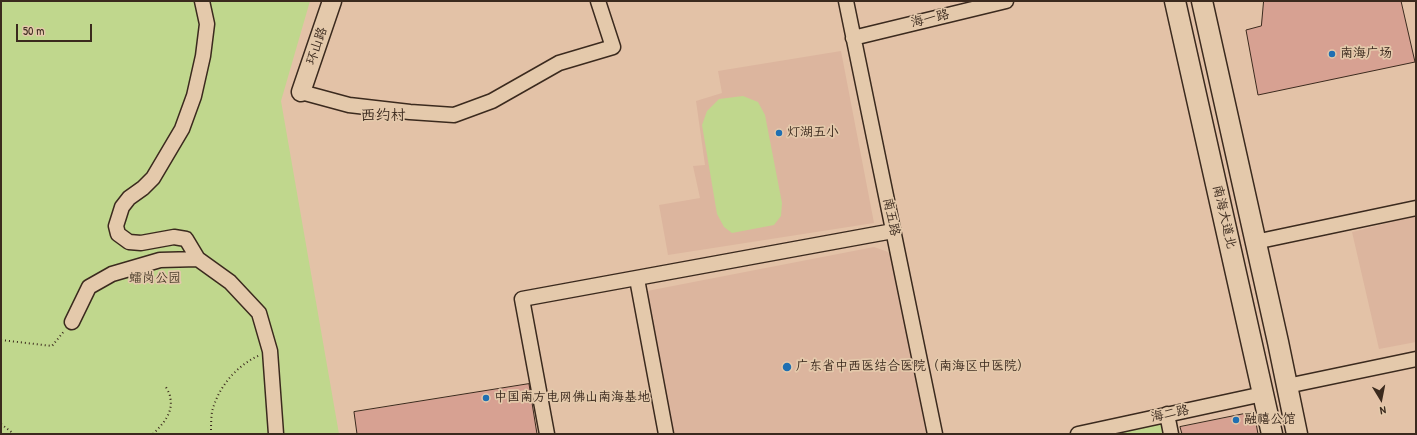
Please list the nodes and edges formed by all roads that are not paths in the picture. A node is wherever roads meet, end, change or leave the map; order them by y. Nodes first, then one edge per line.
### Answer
1 (202, 1) edge
2 (332, 1) edge
3 (598, 1) edge
4 (846, 1) edge
5 (1006, 1) edge
6 (1175, 1) edge
7 (1202, 1) edge
8 (854, 38) junction
9 (301, 92) joint
10 (1416, 208) edge
11 (894, 231) junction
12 (1256, 242) junction
13 (198, 259) junction
14 (637, 279) junction
15 (72, 322) road end
16 (1416, 359) edge
17 (1287, 386) junction
18 (1263, 394) junction
19 (1167, 414) junction
20 (276, 434) edge
21 (547, 434) edge
22 (666, 434) edge
23 (935, 434) edge
24 (1078, 434) edge
25 (1171, 434) edge
26 (1272, 434) edge
27 (1297, 434) edge

1 - 13 street
2 - 9 main road, 环山路
3 - 9 street
4 - 8 street, 南五路
5 - 8 street, 海一路
6 - 18 highway, 南海大道北
7 - 12 highway, 南海大道北
8 - 11 street, 南五路
10 - 12 street
11 - 14 street
11 - 23 street, 南五路
12 - 17 highway, 南海大道北
13 - 15 street
13 - 20 street
14 - 21 street
14 - 22 street
16 - 17 street
17 - 27 highway, 南海大道北
18 - 19 street, 海二路
18 - 26 highway, 南海大道北
19 - 24 street, 海二路
19 - 25 street

